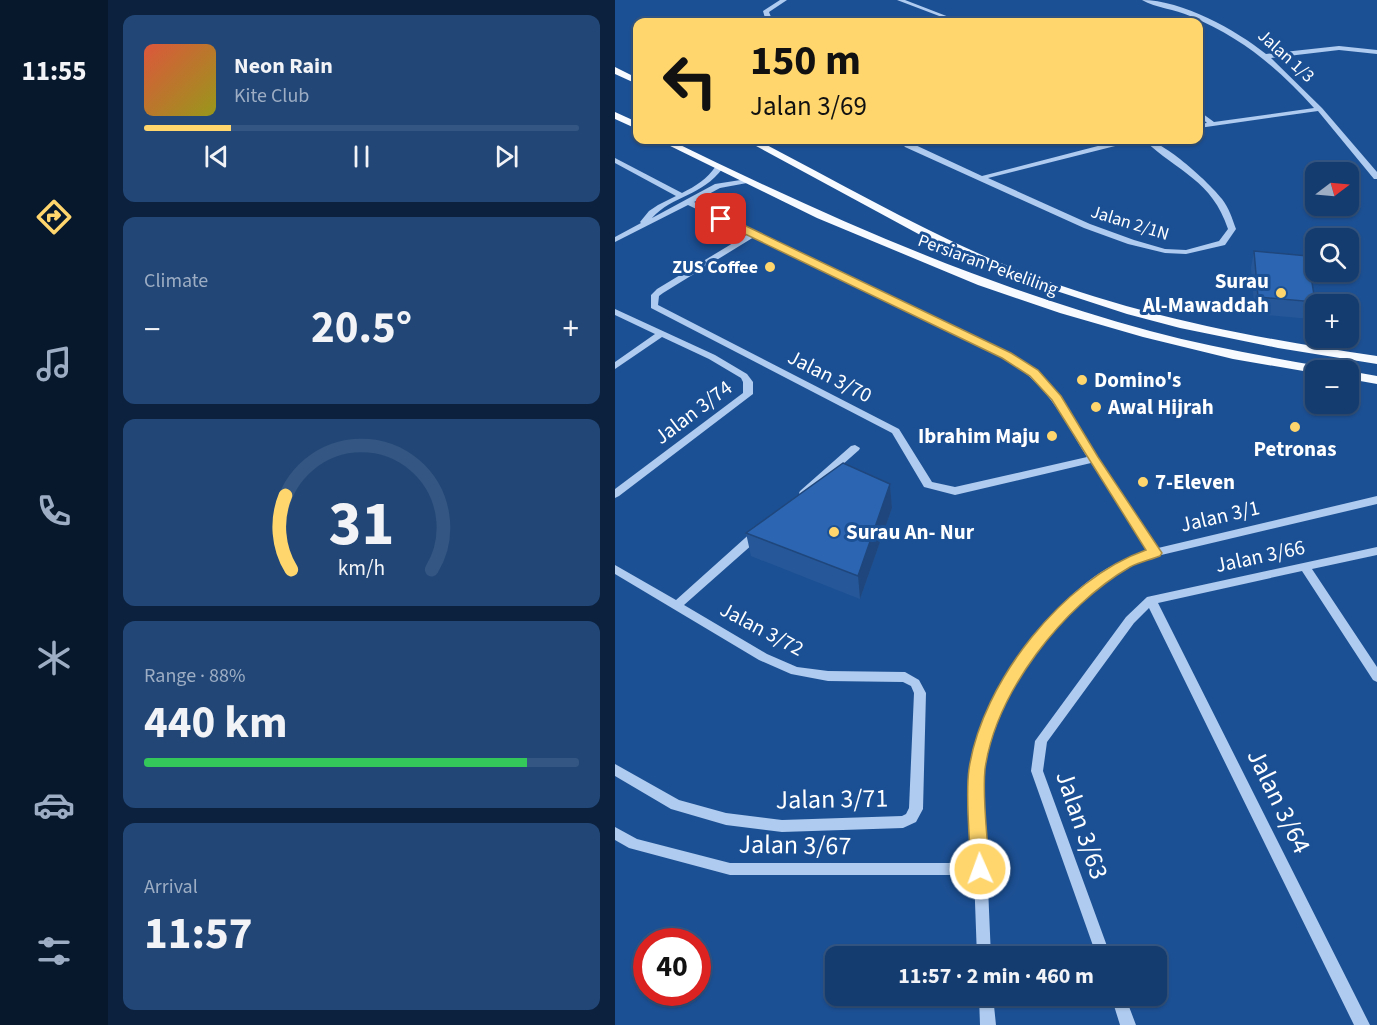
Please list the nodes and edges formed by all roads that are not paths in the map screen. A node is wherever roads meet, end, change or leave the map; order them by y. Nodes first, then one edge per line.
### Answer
1 (783, 0) edge
2 (900, 0) edge
3 (1147, 0) edge
4 (768, 18) edge
5 (949, 18) edge
6 (1203, 18) edge
7 (1203, 18) edge
8 (1377, 52) edge
9 (1268, 56) junction
10 (615, 70) edge
11 (633, 79) edge
12 (1320, 109) junction
13 (615, 115) edge
14 (1203, 116) edge
15 (633, 124) edge
16 (1213, 124) junction
17 (1203, 125) edge
18 (671, 144) edge
19 (758, 144) edge
20 (907, 144) edge
21 (1113, 144) edge
22 (1152, 144) edge
23 (615, 160) edge
24 (719, 168) junction
25 (1377, 177) edge
26 (981, 178) junction
27 (744, 181) junction
28 (685, 199) junction
29 (753, 234) junction
30 (615, 240) edge
31 (615, 312) edge
32 (660, 335) junction
33 (1375, 359) edge
34 (615, 366) edge
35 (1305, 367) edge
36 (1359, 377) edge
37 (1377, 380) edge
38 (855, 448) dead end
39 (1092, 459) junction
40 (615, 494) edge
41 (1377, 500) edge
42 (793, 503) edge
43 (766, 526) edge
44 (1377, 551) edge
45 (1155, 553) junction
46 (1304, 566) junction
47 (615, 569) edge
48 (1151, 600) junction
49 (677, 605) junction
50 (905, 677) joint
51 (1377, 678) edge
52 (615, 769) edge
53 (615, 833) edge
54 (980, 869) junction
55 (984, 946) edge
56 (1100, 946) edge
57 (987, 1006) edge
58 (1121, 1006) edge
59 (988, 1025) edge
60 (1128, 1025) edge
61 (1362, 1025) edge

1 - 4 street
2 - 5 street
3 - 7 street, Jalan 1/3
6 - 9 street, Jalan 1/3
8 - 9 street
9 - 12 street, Jalan 1/3
10 - 11 main road
12 - 16 street
12 - 25 street, Jalan 1/3
13 - 15 main road
14 - 16 street
16 - 17 street
18 - 24 main road, Persiaran Pekeliling
19 - 33 main road, Persiaran Pekeliling
20 - 26 street, Jalan 2/1N
21 - 26 street
22 - 26 street, Jalan 2/1N
23 - 28 street
24 - 27 main road, Persiaran Pekeliling
24 - 28 street
27 - 28 street
27 - 35 main road, Persiaran Pekeliling
28 - 29 street
28 - 30 street
29 - 39 street
29 - 39 street, Jalan 3/70
31 - 32 street
32 - 34 street
32 - 40 street, Jalan 3/74
36 - 37 main road
38 - 42 street
39 - 45 street
41 - 45 street, Jalan 3/1
43 - 49 street
44 - 46 street, Jalan 3/66
45 - 54 street, Jalan 3/1
46 - 48 street, Jalan 3/66
46 - 51 street
47 - 49 street, Jalan 3/72
48 - 56 street, Jalan 3/63
48 - 61 street, Jalan 3/64
49 - 50 street, Jalan 3/72
50 - 52 street, Jalan 3/71
53 - 54 street, Jalan 3/67
54 - 55 street, Jalan 3/1
57 - 59 street
58 - 60 street

